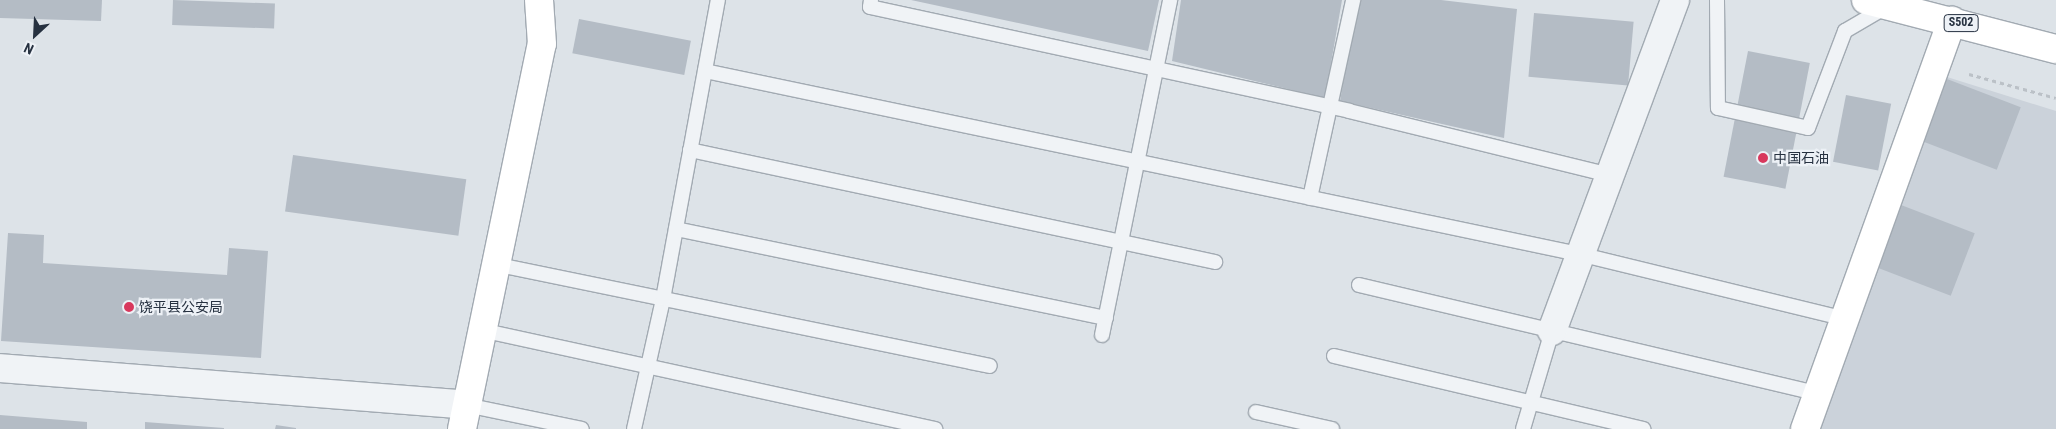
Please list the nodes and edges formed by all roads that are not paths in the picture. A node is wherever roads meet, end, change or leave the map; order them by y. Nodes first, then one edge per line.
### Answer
1 (539, 0) edge
2 (718, 0) edge
3 (871, 0) edge
4 (1170, 0) edge
5 (1353, 0) edge
6 (1675, 0) edge
7 (1717, 0) edge
8 (1877, 3) edge
9 (1952, 21) junction
10 (2056, 49) edge
11 (705, 71) junction
12 (1158, 73) junction
13 (1330, 107) junction
14 (690, 150) junction
15 (1139, 163) junction
16 (1610, 175) junction
17 (1310, 198) junction
18 (676, 229) junction
19 (1122, 241) junction
20 (1579, 254) junction
21 (1215, 262) dead end
22 (494, 264) junction
23 (1358, 285) dead end
24 (663, 299) junction
25 (1106, 318) junction
26 (1846, 319) junction
27 (481, 330) junction
28 (1552, 331) junction
29 (1102, 335) dead end
30 (1334, 356) dead end
31 (648, 366) junction
32 (990, 366) dead end
33 (0, 368) edge
34 (1819, 394) junction
35 (1531, 401) junction
36 (1256, 412) dead end
37 (464, 417) edge
38 (582, 429) edge
39 (634, 429) edge
40 (935, 429) edge
41 (1332, 429) edge
42 (1523, 429) edge
43 (1644, 429) edge
44 (1805, 429) edge

1 - 22 street
2 - 11 lane
3 - 12 lane
4 - 12 lane
5 - 13 lane
6 - 16 street
7 - 8 lane
8 - 9 street, S502
9 - 10 street, S502
9 - 26 street
11 - 14 lane
11 - 15 lane
12 - 13 lane
12 - 15 lane
13 - 16 lane
13 - 17 lane
14 - 18 lane
14 - 19 lane
15 - 17 lane
15 - 19 lane
16 - 20 street
17 - 20 lane
18 - 24 lane
18 - 25 lane
19 - 21 lane
19 - 25 lane
20 - 26 lane
20 - 28 street
22 - 24 lane
22 - 27 street
23 - 28 lane
24 - 31 lane
24 - 32 lane
25 - 29 lane
26 - 34 street
27 - 31 lane
27 - 37 street
28 - 34 lane
28 - 35 lane
30 - 35 lane
31 - 39 lane
31 - 40 lane
33 - 37 street
34 - 44 street
35 - 42 lane
35 - 43 lane
36 - 41 lane
37 - 38 lane

